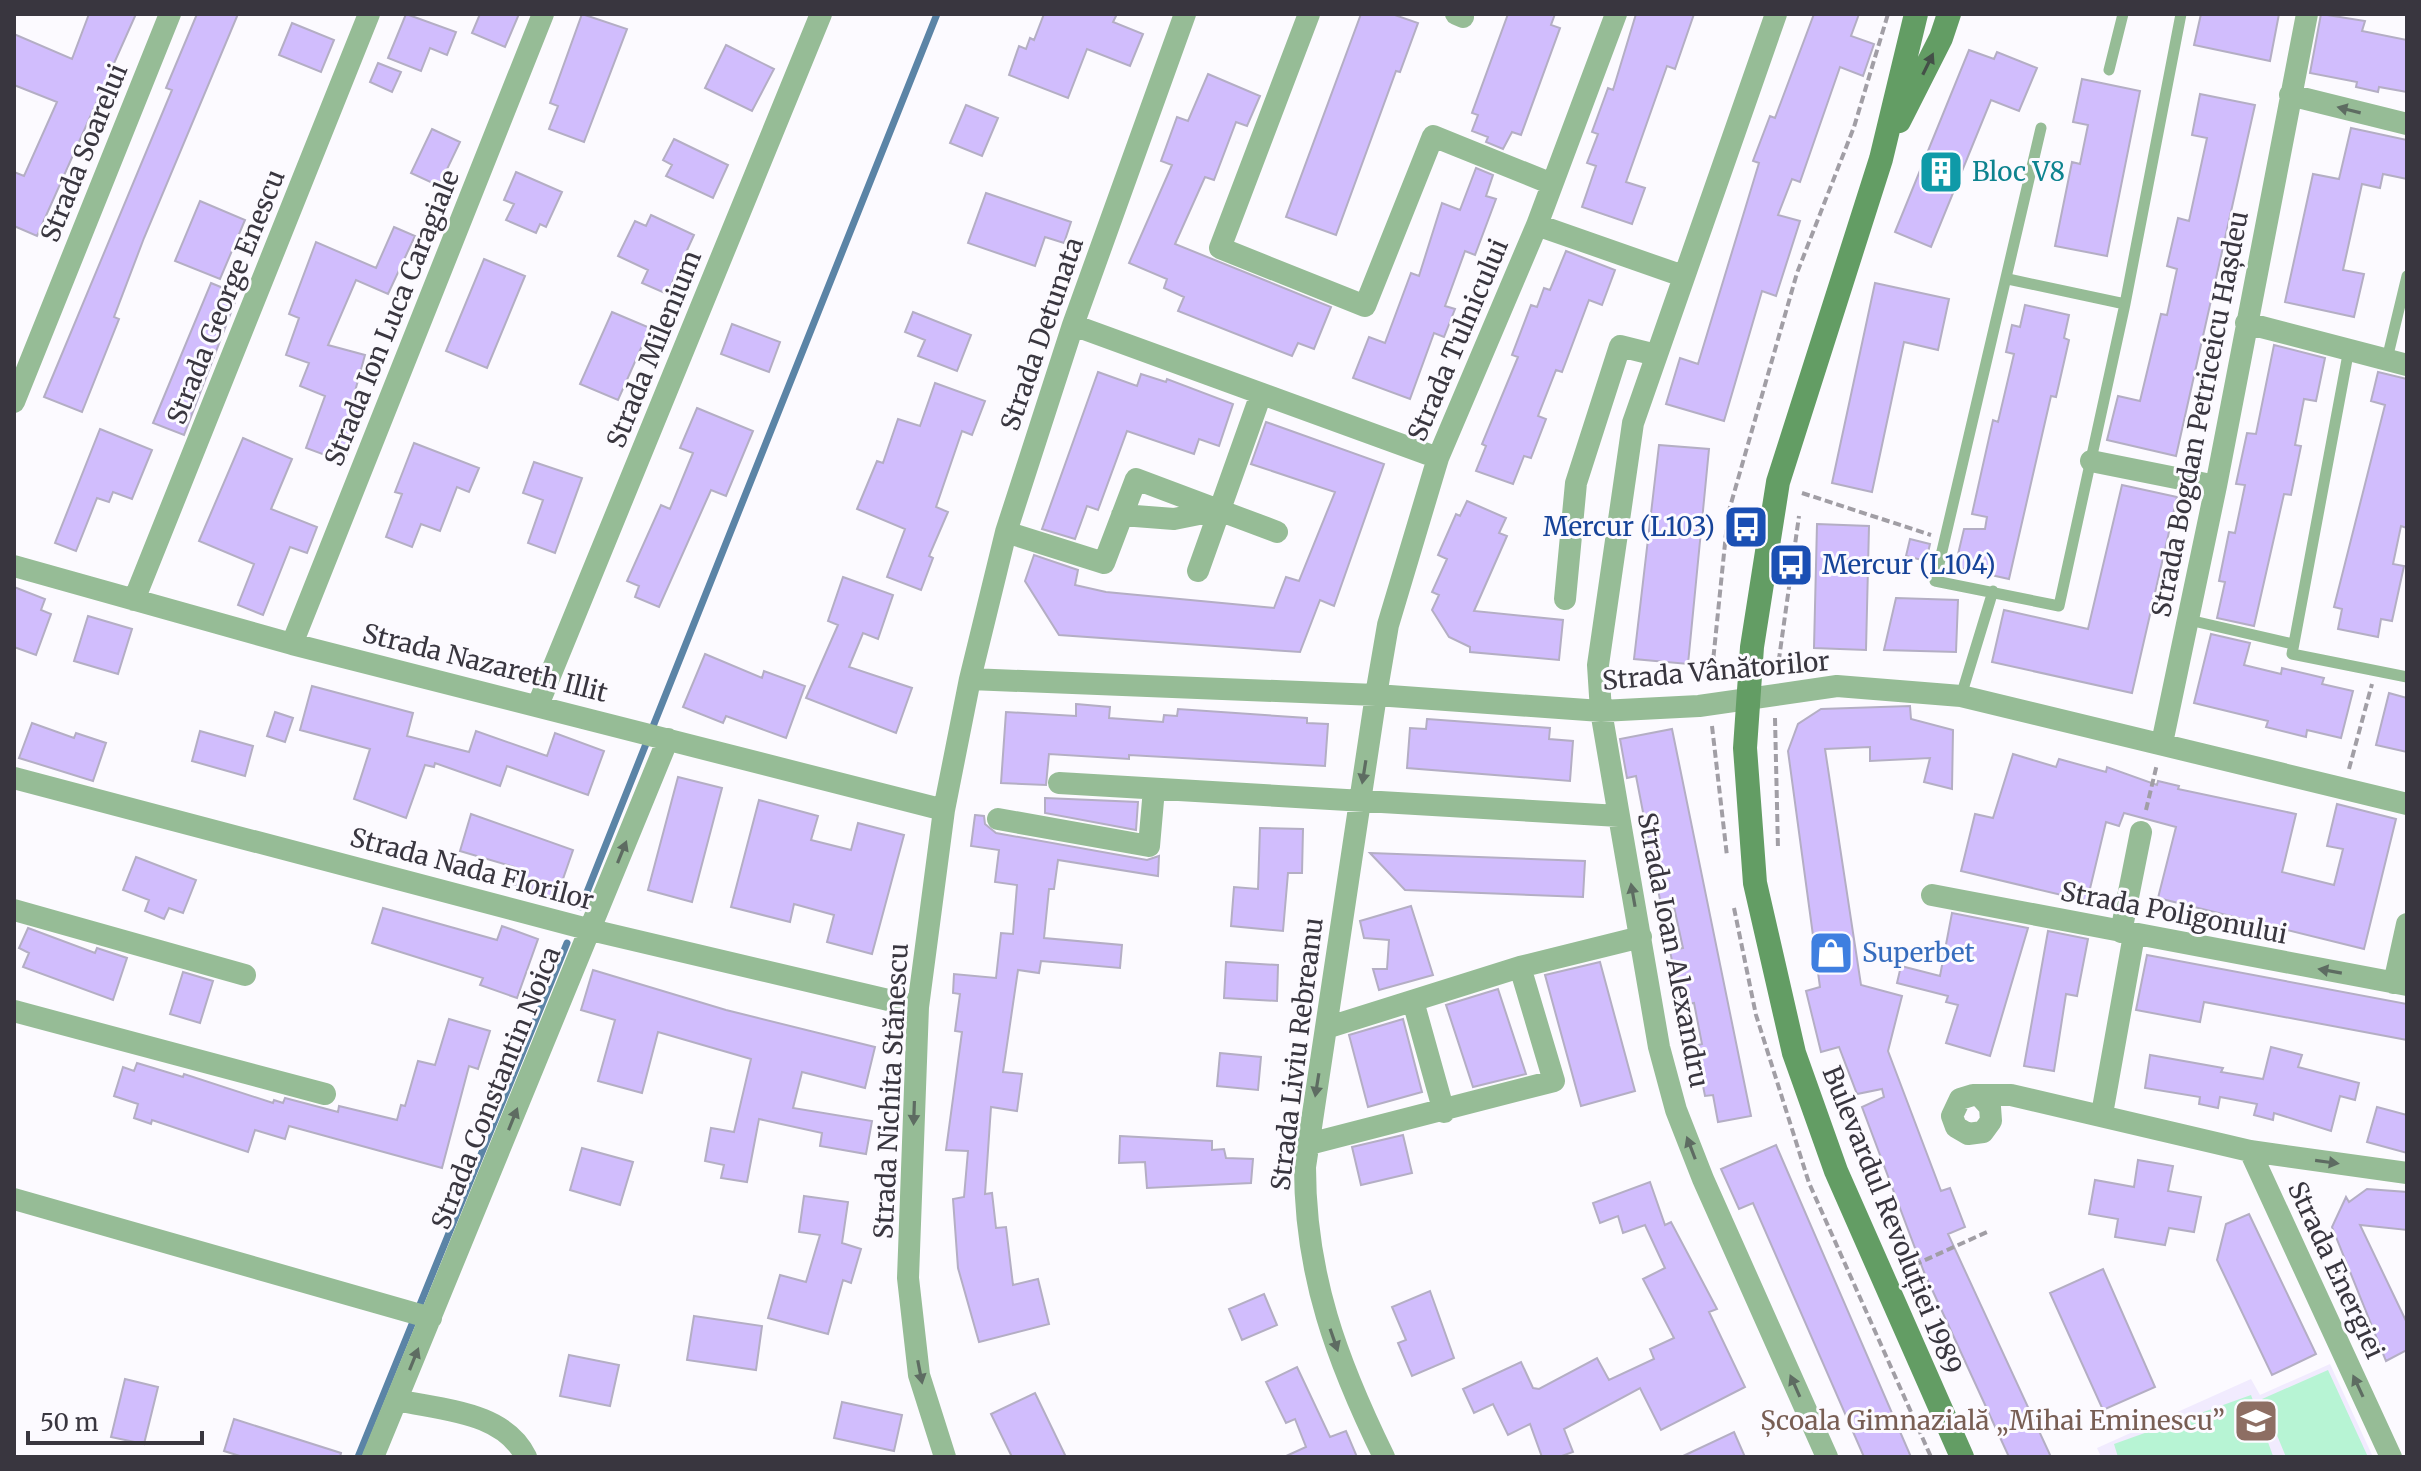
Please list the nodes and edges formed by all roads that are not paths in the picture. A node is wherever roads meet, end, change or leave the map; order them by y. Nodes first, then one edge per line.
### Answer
1 (170, 14) edge
2 (369, 14) edge
3 (543, 14) edge
4 (821, 14) edge
5 (1185, 14) edge
6 (1309, 14) edge
7 (1776, 14) edge
8 (1916, 14) edge
9 (1949, 14) edge
10 (2123, 14) edge
11 (2181, 14) edge
12 (2307, 14) edge
13 (1614, 15) edge
14 (2109, 70) dead end
15 (2290, 95) junction
16 (2407, 124) edge
17 (2041, 128) dead end
18 (1881, 159) junction
19 (1552, 184) junction
20 (1537, 225) junction
21 (1683, 276) junction
22 (2407, 276) edge
23 (2008, 279) junction
24 (2125, 304) junction
25 (2246, 323) junction
26 (1073, 325) junction
27 (2349, 349) junction
28 (1656, 355) junction
29 (2397, 362) edge
30 (1261, 394) junction
31 (14, 402) edge
32 (1438, 458) junction
33 (2091, 461) junction
34 (2216, 486) junction
35 (1219, 510) junction
36 (1122, 515) junction
37 (1006, 532) junction
38 (1277, 532) dead end
39 (14, 566) edge
40 (1198, 571) dead end
41 (1993, 591) junction
42 (1565, 599) dead end
43 (134, 600) junction
44 (2189, 620) junction
45 (292, 644) junction
46 (2293, 644) junction
47 (2407, 677) edge
48 (970, 679) junction
49 (1376, 695) junction
50 (1961, 696) junction
51 (1746, 697) junction
52 (538, 705) junction
53 (1601, 711) junction
54 (668, 739) junction
55 (2162, 743) junction
56 (14, 778) edge
57 (1059, 783) dead end
58 (1154, 789) junction
59 (1360, 803) junction
60 (2407, 804) edge
61 (944, 810) junction
62 (1619, 816) junction
63 (998, 819) dead end
64 (2141, 832) road end
65 (1932, 895) dead end
66 (14, 910) edge
67 (2407, 924) edge
68 (591, 930) junction
69 (2127, 933) junction
70 (1641, 937) junction
71 (1520, 967) junction
72 (245, 975) dead end
73 (2401, 984) edge
74 (1413, 1001) junction
75 (918, 1007) junction
76 (14, 1011) edge
77 (1326, 1028) junction
78 (325, 1094) dead end
79 (1986, 1105) dead end
80 (1444, 1112) junction
81 (2102, 1114) junction
82 (1309, 1144) junction
83 (2250, 1151) junction
84 (2407, 1173) edge
85 (14, 1199) edge
86 (431, 1318) junction
87 (397, 1400) junction
88 (373, 1457) edge
89 (526, 1457) edge
90 (945, 1457) edge
91 (1384, 1457) edge
92 (1827, 1457) edge
93 (1962, 1457) edge
94 (2391, 1457) edge

1 - 31 street, Strada Soarelui
2 - 43 street, Strada George Enescu
3 - 45 street, Strada Ion Luca Caragiale
4 - 52 street, Strada Milenium
5 - 26 street, Strada Detunata
6 - 19 street
7 - 21 street, Strada Ioan Alexandru
8 - 18 main road, Bulevardul Revoluției 1989
18 -> 9 main road, Bulevardul Revoluției 1989
10 - 14 lane
11 - 24 lane
12 - 15 street, Strada Bogdan Petriceicu Hașdeu
13 - 19 street, Strada Tulnicului
16 -> 15 street
15 - 25 street, Strada Bogdan Petriceicu Hașdeu
17 - 23 lane
18 - 51 main road, Bulevardul Revoluției 1989
19 - 20 street, Strada Tulnicului
20 - 21 street
20 - 32 street, Strada Tulnicului
21 - 28 street, Strada Ioan Alexandru
22 - 29 lane
23 - 24 lane
23 - 41 lane
24 - 33 lane
25 - 27 street
25 - 34 street, Strada Bogdan Petriceicu Hașdeu
26 - 30 street
26 - 37 street, Strada Detunata
27 - 29 street
27 - 46 lane
28 - 42 street
28 - 53 street, Strada Ioan Alexandru
30 - 32 street
30 - 35 street
32 - 49 street, Strada Tulnicului
33 - 34 street
33 - 41 lane
34 - 44 street, Strada Bogdan Petriceicu Hașdeu
35 - 36 street
35 - 36 street
35 - 38 street
35 - 40 street
36 - 37 street
37 - 48 street, Strada Detunata
39 - 43 street, Strada Nazareth Illit
41 - 50 lane
43 - 45 street, Strada Nazareth Illit
44 - 46 lane
44 - 55 street, Strada Bogdan Petriceicu Hașdeu
45 - 52 street, Strada Nazareth Illit
46 - 47 lane
48 - 49 street, Strada Vânătorilor
48 - 61 street, Strada Nichita Stănescu
49 - 53 street, Strada Vânătorilor
49 -> 59 street, Strada Liviu Rebreanu
50 - 51 street, Strada Vânătorilor
50 - 55 street, Strada Vânătorilor
51 - 53 street, Strada Vânătorilor
51 - 93 main road, Bulevardul Revoluției 1989
52 - 54 street, Strada Nazareth Illit
53 - 62 street, Strada Ioan Alexandru
54 - 61 street, Strada Nazareth Illit
68 -> 54 street, Strada Constantin Noica
55 - 60 street, Strada Vânătorilor
56 - 68 street, Strada Nada Florilor
57 - 58 street
58 - 59 street
58 - 63 street
59 - 62 street
59 - 77 street, Strada Liviu Rebreanu
61 - 75 street, Strada Nichita Stănescu
70 -> 62 street, Strada Ioan Alexandru
64 - 69 street
65 - 69 street, Strada Poligonului
66 - 72 street
67 - 73 street
68 - 75 street, Strada Nada Florilor
86 -> 68 street, Strada Constantin Noica
73 -> 69 street, Strada Poligonului
69 - 81 street
70 - 71 street
92 -> 70 street, Strada Ioan Alexandru
71 - 74 street
71 - 80 street
74 - 77 street
74 - 80 street
75 -> 90 street, Strada Nichita Stănescu
76 - 78 street
77 -> 82 street, Strada Liviu Rebreanu
79 - 81 street
80 - 82 street
81 - 83 street
82 -> 91 street, Strada Liviu Rebreanu
83 -> 84 street
94 -> 83 street, Strada Energiei
85 - 86 street
87 -> 86 street, Strada Constantin Noica
87 - 88 street, Strada Constantin Noica
87 - 89 street

